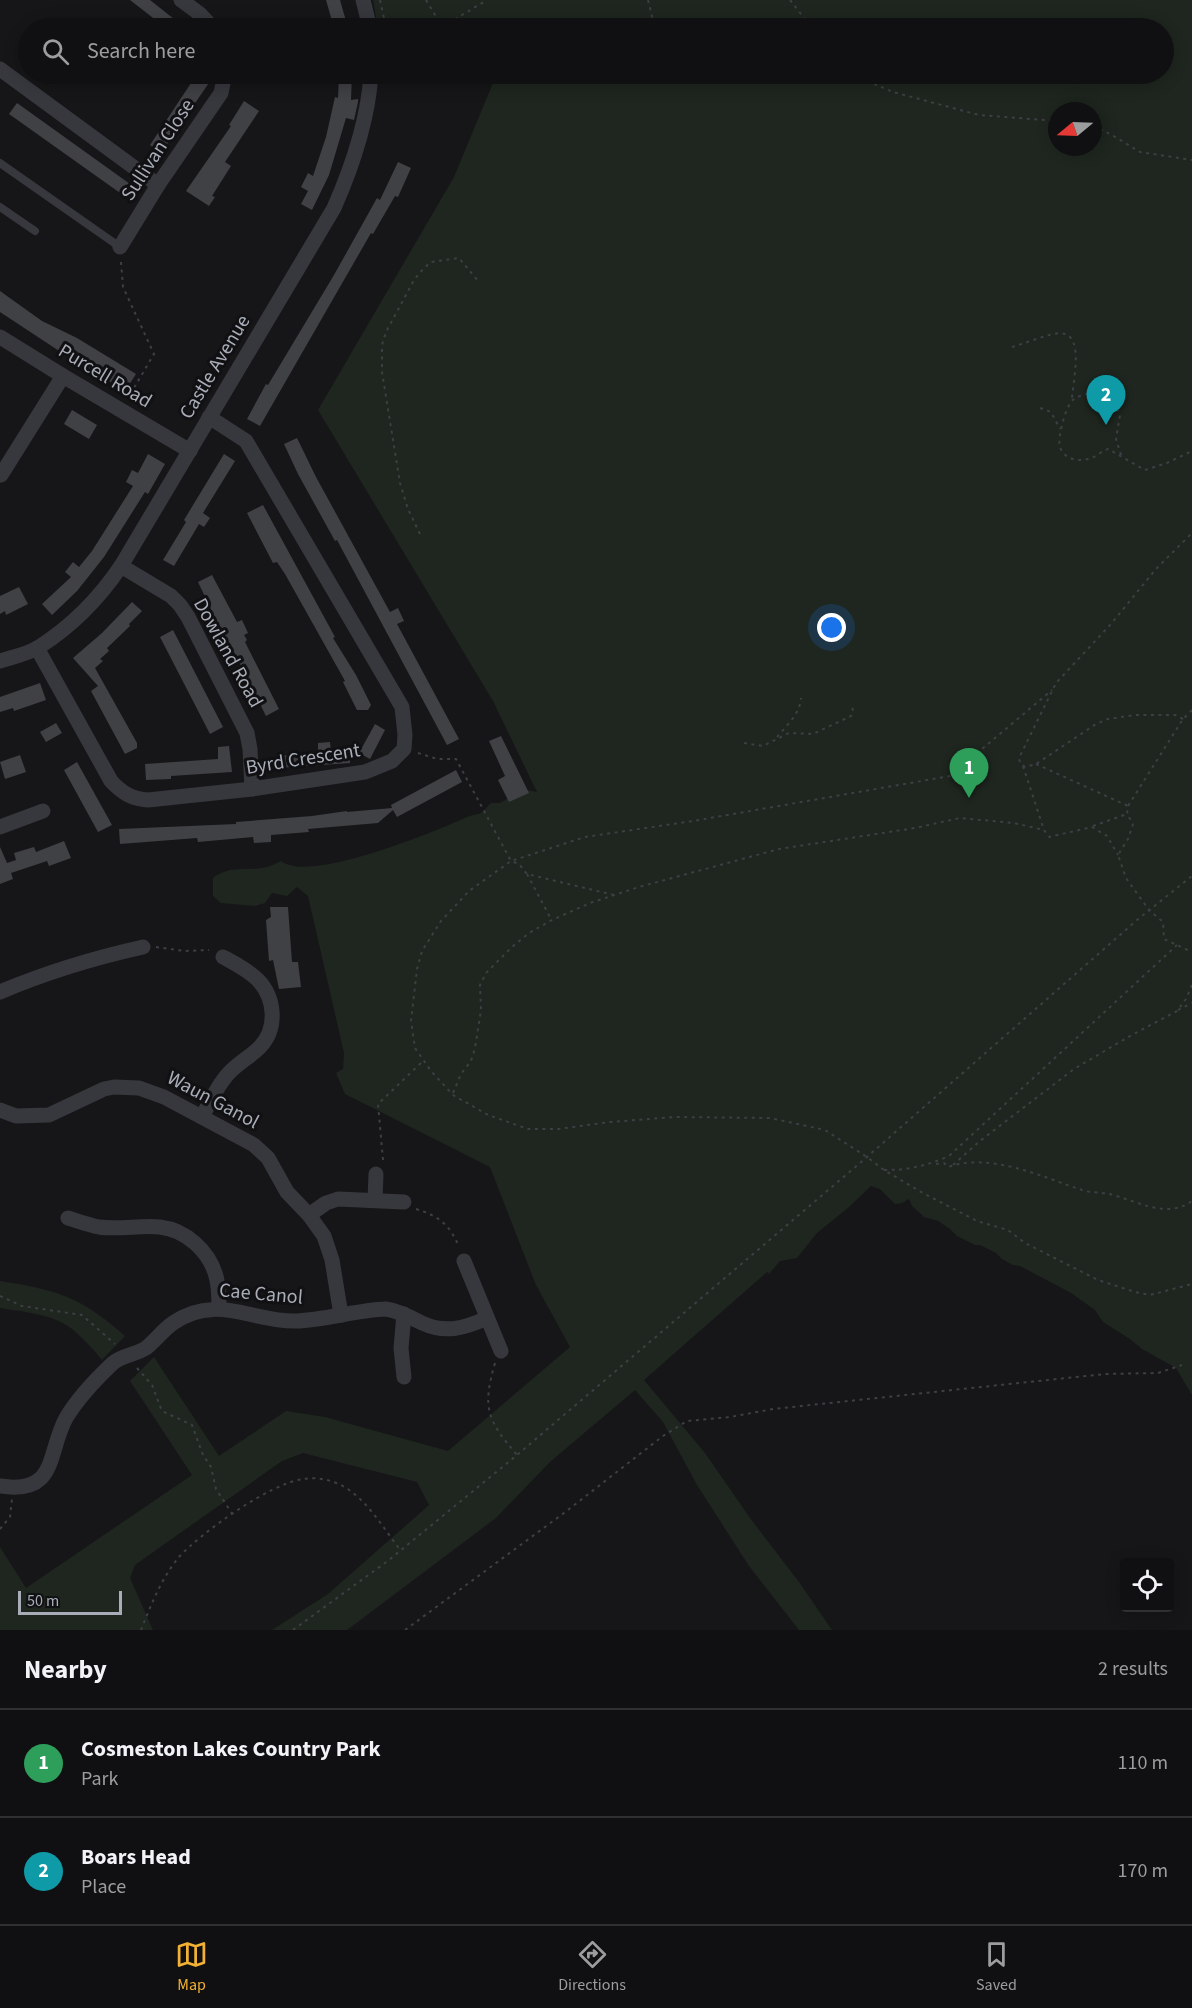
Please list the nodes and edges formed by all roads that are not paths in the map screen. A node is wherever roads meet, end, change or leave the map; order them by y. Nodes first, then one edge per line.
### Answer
1 (181, 0) edge
2 (363, 0) edge
3 (204, 18) edge
4 (368, 18) edge
5 (0, 69) edge
6 (18, 82) edge
7 (20, 84) edge
8 (223, 84) edge
9 (369, 84) edge
10 (0, 163) edge
11 (158, 185) junction
12 (0, 207) edge
13 (35, 231) dead end
14 (120, 247) joint
15 (0, 337) edge
16 (63, 376) junction
17 (209, 417) junction
18 (190, 451) junction
19 (1, 475) edge
20 (121, 566) junction
21 (38, 648) junction
22 (0, 661) edge
23 (252, 789) junction
24 (43, 811) dead end
25 (0, 827) edge
26 (143, 947) road end
27 (223, 957) road end
28 (0, 992) edge
29 (0, 1110) edge
30 (202, 1117) junction
31 (376, 1174) road end
32 (375, 1200) junction
33 (404, 1202) road end
34 (309, 1215) junction
35 (68, 1218) dead end
36 (464, 1261) road end
37 (219, 1309) junction
38 (404, 1314) junction
39 (340, 1315) junction
40 (487, 1318) junction
41 (501, 1351) road end
42 (404, 1377) dead end
43 (7, 1487) edge

1 - 3 street
2 - 4 street
5 - 6 street
7 - 11 street
8 - 11 street, Sullivan Close
9 - 17 street, Castle Avenue
10 - 14 lane
11 - 14 street, Sullivan Close
12 - 13 lane
15 - 16 street, Purcell Road
16 - 18 street, Purcell Road
16 - 19 street
17 - 18 street, Castle Avenue
17 - 23 street, Byrd Crescent
18 - 20 street, Castle Avenue
20 - 21 street, Castle Avenue
20 - 23 street, Dowland Road
21 - 22 street, Castle Avenue
21 - 23 street, Byrd Crescent
24 - 25 street
26 - 28 street
27 - 30 street
29 - 30 street, Waun Ganol
30 - 34 street, Waun Ganol
31 - 32 street
32 - 33 street
32 - 34 street
34 - 39 street, Waun Ganol
35 - 37 street
36 - 40 street
37 - 39 street, Cae Canol
37 - 43 street, Cae Canol
38 - 39 street, Cae Canol
38 - 40 street, Cae Canol
38 - 42 street
40 - 41 street

